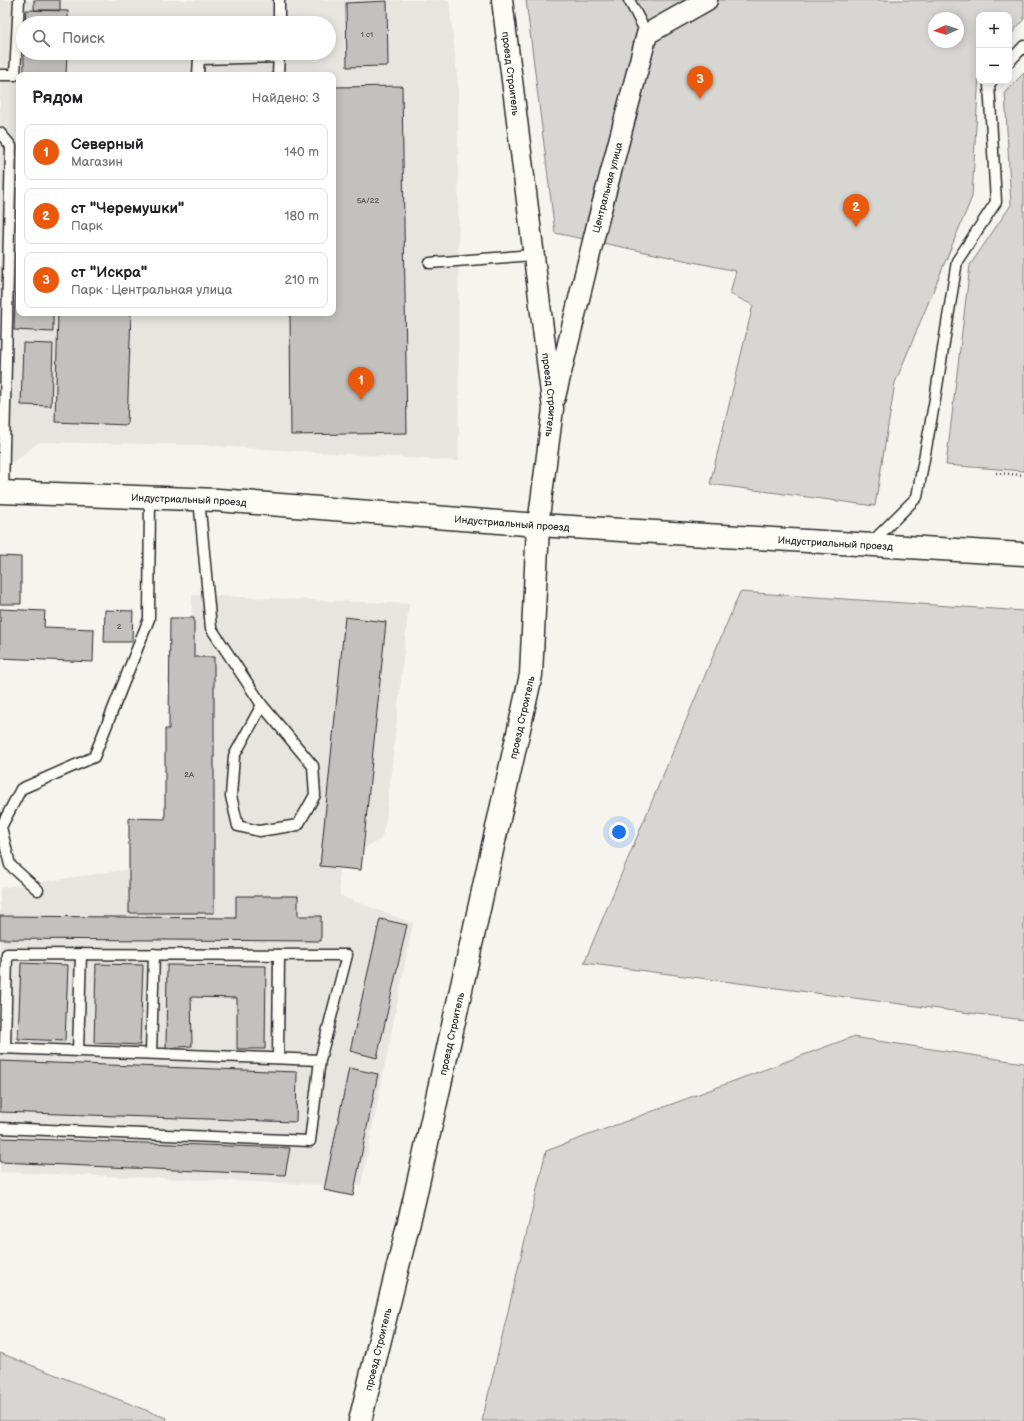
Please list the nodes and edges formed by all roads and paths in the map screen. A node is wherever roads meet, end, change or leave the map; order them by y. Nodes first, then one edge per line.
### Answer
1 (19, 0) edge
2 (279, 0) edge
3 (502, 0) edge
4 (629, 0) edge
5 (706, 0) edge
6 (18, 16) edge
7 (279, 16) edge
8 (647, 34) junction
9 (1024, 46) edge
10 (16, 56) edge
11 (1012, 59) edge
12 (198, 60) edge
13 (279, 60) edge
14 (198, 72) edge
15 (278, 72) edge
16 (0, 75) edge
17 (989, 84) edge
18 (0, 133) edge
19 (533, 255) junction
20 (430, 262) dead end
21 (3, 370) edge
22 (553, 408) junction
23 (996, 473) dead end
24 (1024, 475) edge
25 (2, 492) edge
26 (150, 498) junction
27 (200, 499) junction
28 (538, 525) junction
29 (869, 545) junction
30 (1024, 554) edge
31 (262, 705) junction
32 (38, 890) dead end
33 (81, 954) junction
34 (154, 954) junction
35 (279, 955) junction
36 (2, 1048) edge
37 (78, 1051) junction
38 (151, 1053) junction
39 (278, 1058) junction
40 (320, 1060) junction
41 (0, 1128) edge
42 (360, 1421) edge

1 - 6 lane
2 - 7 lane
3 - 19 street, проезд Строитель
4 - 8 lane
5 - 8 street
8 - 22 street, Центральная улица
9 - 11 lane
10 - 16 lane
12 - 14 lane
13 - 15 lane
17 - 29 lane
18 - 21 lane
19 - 20 lane
19 - 22 street, проезд Строитель
21 - 25 lane
22 - 28 street, проезд Строитель
23 - 24 path
25 - 26 street, Индустриальный проезд
26 - 27 street, Индустриальный проезд
26 - 32 lane
27 - 28 street, Индустриальный проезд
27 - 31 lane
28 - 29 street, Индустриальный проезд
28 - 42 street, проезд Строитель
29 - 30 street, Индустриальный проезд
31 - 31 lane
33 - 34 lane
33 - 36 lane
33 - 37 lane
34 - 35 lane
34 - 38 lane
35 - 39 lane
35 - 40 lane
36 - 37 lane
37 - 38 lane
38 - 39 lane
39 - 40 lane
40 - 41 lane

